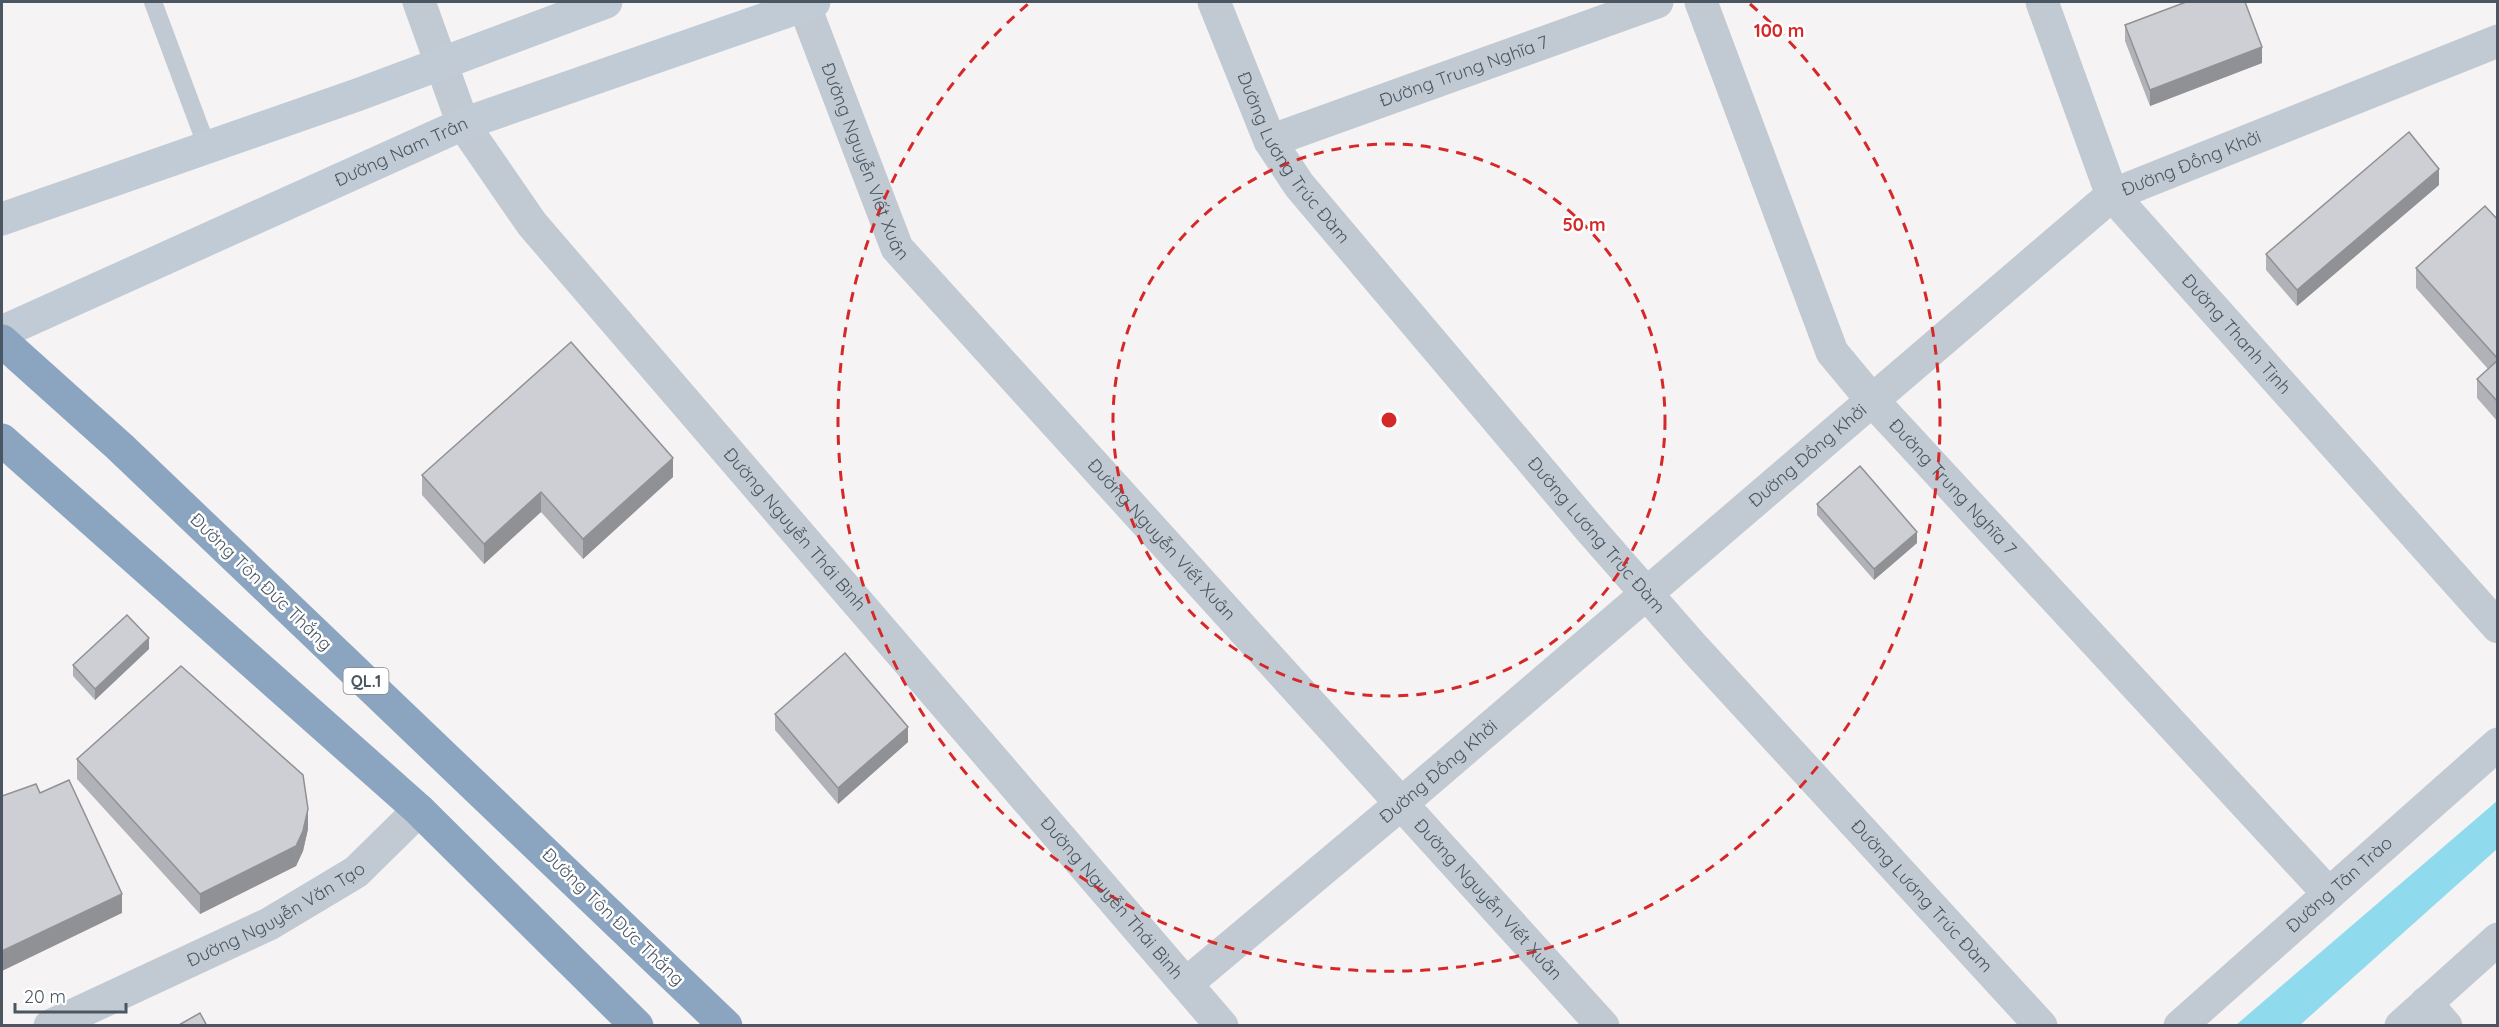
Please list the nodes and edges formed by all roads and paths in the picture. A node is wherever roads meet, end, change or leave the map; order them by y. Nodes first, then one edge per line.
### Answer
1 (153, 2) edge
2 (419, 2) edge
3 (606, 2) edge
4 (1214, 2) edge
5 (1657, 2) edge
6 (1701, 2) edge
7 (2042, 2) edge
8 (807, 3) edge
9 (2498, 41) edge
10 (441, 63) junction
11 (463, 124) junction
12 (1270, 141) junction
13 (207, 147) junction
14 (2112, 195) junction
15 (2, 219) edge
16 (2, 332) edge
17 (2, 341) edge
18 (1871, 399) junction
19 (2, 440) edge
20 (1646, 593) junction
21 (2498, 627) edge
22 (2498, 744) edge
23 (1402, 803) junction
24 (418, 810) junction
25 (2329, 894) junction
26 (2498, 939) edge
27 (1186, 984) junction
28 (2436, 1014) edge
29 (50, 1026) edge
30 (637, 1026) edge
31 (726, 1026) edge
32 (1222, 1026) edge
33 (1603, 1026) edge
34 (2041, 1026) edge
35 (2180, 1026) edge
36 (2401, 1026) edge

1 - 13 lane
2 - 10 street, Đường Nguyễn Thái Bình
3 - 10 street
4 - 12 street, Đường Lương Trúc Đàm
5 - 12 street, Đường Trung Nghĩa 7
6 - 18 street, Đường Trung Nghĩa 7
7 - 14 street, Đường Thanh Tịnh
8 - 11 street, Đường Nam Trân
8 - 23 street, Đường Nguyễn Viết Xuân
9 - 14 street, Đường Đồng Khởi
10 - 11 street, Đường Nguyễn Thái Bình
10 - 13 street
11 - 16 street, Đường Nam Trân
11 - 27 street, Đường Nguyễn Thái Bình
12 - 20 street, Đường Lương Trúc Đàm
13 - 15 street
14 - 18 street, Đường Đồng Khởi
14 - 21 street, Đường Thanh Tịnh
17 - 31 highway, Đường Tôn Đức Thắng / QL.1
18 - 20 street, Đường Đồng Khởi
18 - 25 street, Đường Trung Nghĩa 7
19 - 24 highway
20 - 23 street, Đường Đồng Khởi
20 - 34 street, Đường Lương Trúc Đàm
22 - 25 street, Đường Tân Trào
23 - 27 street, Đường Đồng Khởi
23 - 33 street, Đường Nguyễn Viết Xuân
24 - 29 street, Đường Nguyễn Văn Tạo
24 - 30 highway
25 - 35 street, Đường Tân Trào
26 - 28 street
27 - 32 street, Đường Nguyễn Thái Bình
28 - 36 street

